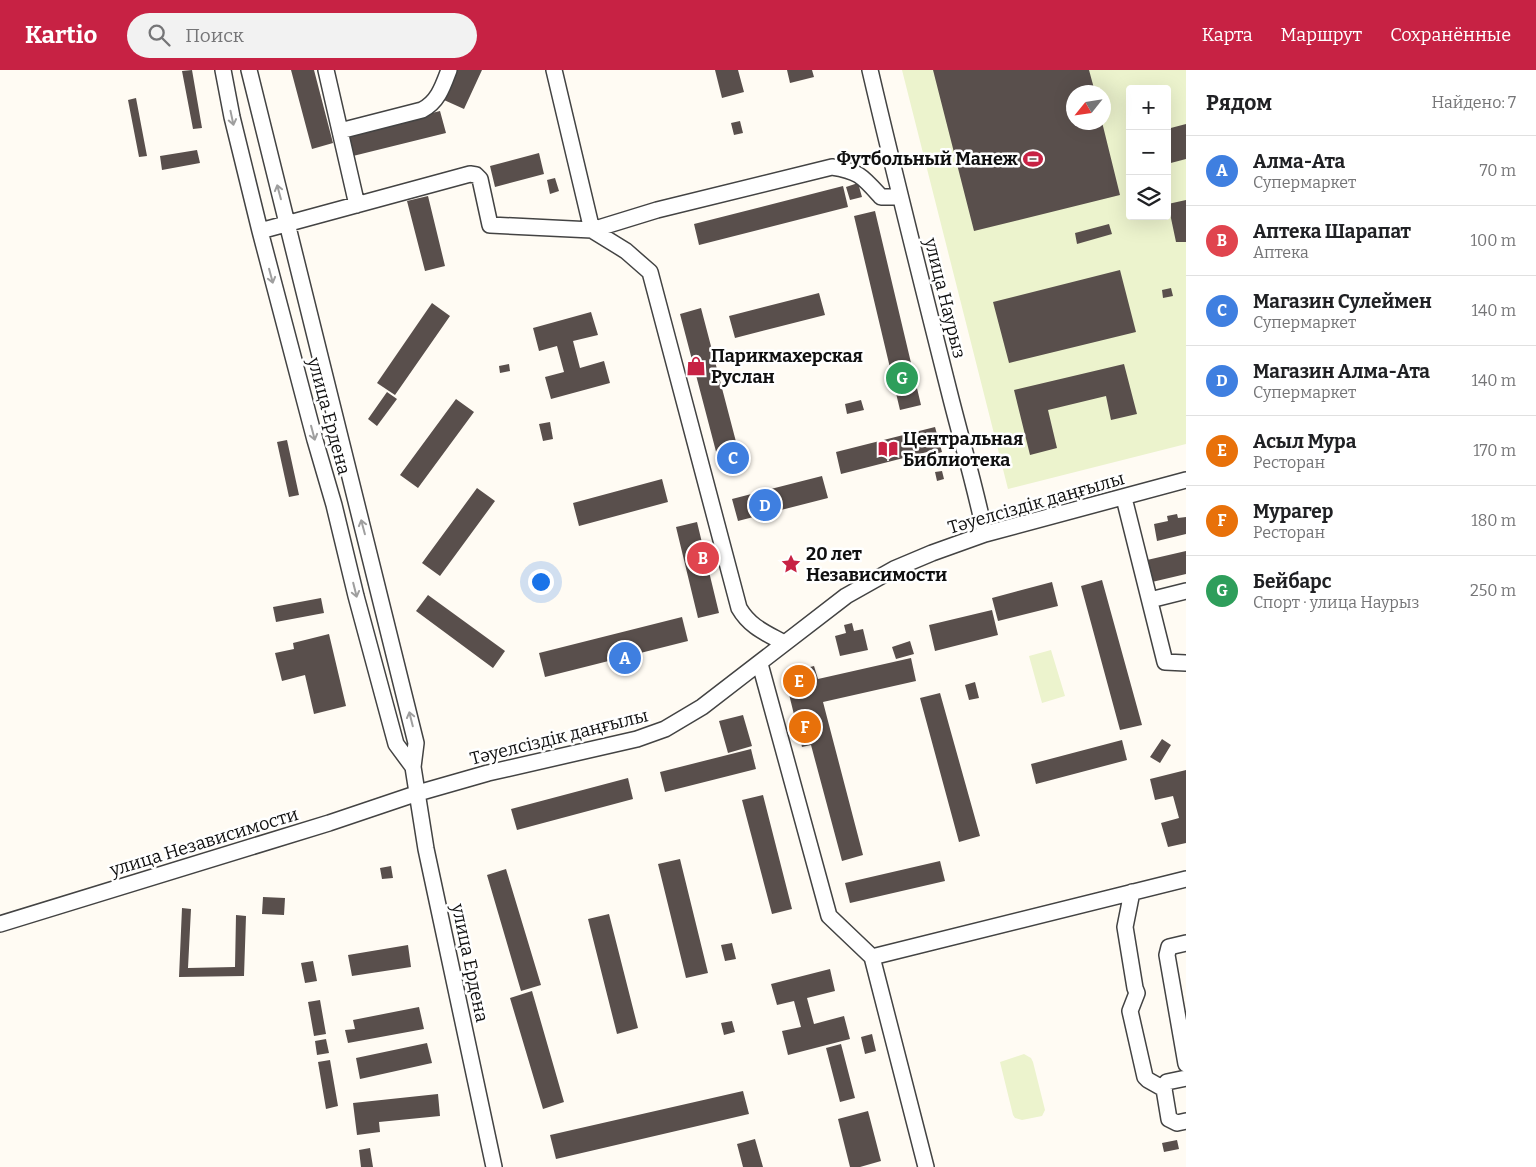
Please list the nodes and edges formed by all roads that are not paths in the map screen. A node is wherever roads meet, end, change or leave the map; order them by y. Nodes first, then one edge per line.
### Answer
1 (224, 70) edge
2 (249, 70) edge
3 (326, 70) edge
4 (450, 70) edge
5 (554, 70) edge
6 (870, 70) edge
7 (340, 131) junction
8 (900, 197) junction
9 (357, 205) junction
10 (288, 225) junction
11 (592, 230) junction
12 (260, 231) junction
13 (1186, 480) edge
14 (1124, 498) junction
15 (985, 534) junction
16 (1186, 591) edge
17 (1150, 600) junction
18 (784, 643) junction
19 (1186, 663) edge
20 (760, 664) junction
21 (413, 767) junction
22 (418, 793) junction
23 (1186, 879) edge
24 (1132, 892) junction
25 (0, 924) edge
26 (1186, 943) edge
27 (872, 957) junction
28 (1186, 1064) edge
29 (1186, 1078) edge
30 (1164, 1088) junction
31 (1186, 1121) edge
32 (494, 1167) edge
33 (926, 1167) edge

1 -> 12 street, улица Ердена
10 -> 2 street, улица Ердена
3 - 7 street
4 - 7 street
5 - 11 street
6 - 8 street, улица Наурыз
7 - 9 street
8 - 11 street
8 - 15 street, улица Наурыз
9 - 10 street
9 - 11 street
10 - 12 street
21 -> 10 street, улица Ердена
11 - 18 street
12 -> 21 street, улица Ердена
13 - 14 street, Тәуелсіздік даңғылы
14 - 15 street, Тәуелсіздік даңғылы
14 - 17 street
15 - 18 street, Тәуелсіздік даңғылы
16 - 17 street
17 - 19 street
18 - 20 street, Тәуелсіздік даңғылы
20 - 22 street, Тәуелсіздік даңғылы
20 - 27 street
21 - 22 street, улица Ердена
22 - 25 street, улица Независимости
22 - 32 street, улица Ердена
23 - 24 street
24 - 27 street
24 - 30 street
26 - 28 street
27 - 33 street
29 - 30 street
30 - 31 street

